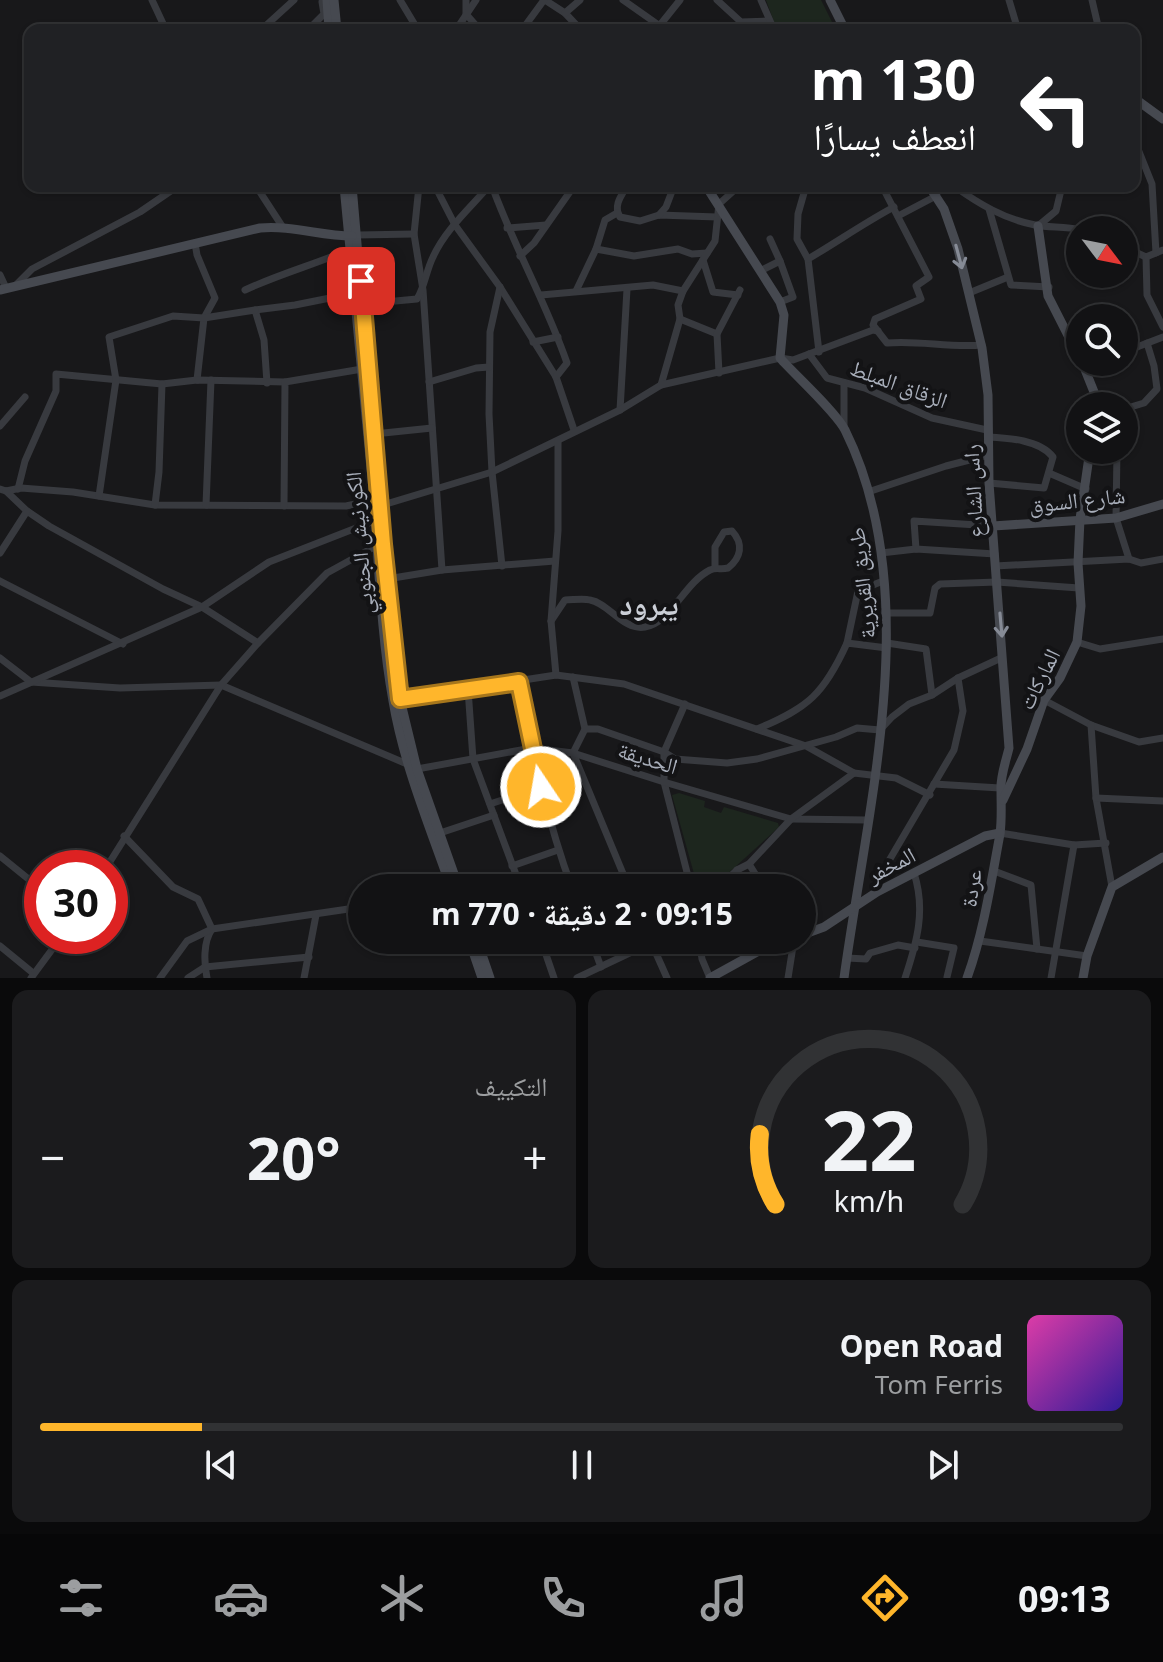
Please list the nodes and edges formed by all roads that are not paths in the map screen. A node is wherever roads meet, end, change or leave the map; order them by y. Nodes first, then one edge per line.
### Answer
1 (152, 0) edge
2 (294, 0) edge
3 (400, 0) edge
4 (466, 0) edge
5 (476, 0) edge
6 (544, 0) edge
7 (579, 0) edge
8 (623, 0) edge
9 (680, 0) edge
10 (717, 0) edge
11 (761, 0) edge
12 (830, 0) edge
13 (1009, 0) edge
14 (1092, 0) edge
15 (326, 1) edge
16 (565, 13) junction
17 (466, 14) junction
18 (769, 21) junction
19 (163, 24) edge
20 (268, 24) edge
21 (314, 24) edge
22 (328, 24) edge
23 (335, 24) edge
24 (414, 24) edge
25 (460, 24) edge
26 (475, 24) edge
27 (526, 24) edge
28 (575, 24) edge
29 (653, 24) edge
30 (661, 24) edge
31 (771, 24) edge
32 (842, 24) edge
33 (1016, 24) edge
34 (1098, 24) edge
35 (1140, 102) edge
36 (1163, 119) edge
37 (1140, 154) edge
38 (1163, 181) edge
39 (1152, 184) junction
40 (169, 192) edge
41 (260, 192) edge
42 (345, 192) edge
43 (352, 192) edge
44 (418, 192) edge
45 (438, 192) edge
46 (485, 192) edge
47 (492, 192) edge
48 (570, 192) edge
49 (623, 192) edge
50 (672, 192) edge
51 (710, 192) edge
52 (732, 192) edge
53 (804, 192) edge
54 (885, 192) edge
55 (933, 192) edge
56 (938, 192) edge
57 (963, 192) edge
58 (1061, 192) edge
59 (936, 196) junction
60 (719, 204) junction
61 (894, 207) junction
62 (989, 209) junction
63 (617, 213) junction
64 (659, 215) junction
65 (898, 216) junction
66 (717, 217) junction
67 (455, 225) junction
68 (546, 225) junction
69 (282, 226) junction
70 (1038, 226) junction
71 (507, 228) junction
72 (1066, 229) edge
73 (414, 234) junction
74 (354, 236) junction
75 (770, 239) dead end
76 (195, 243) junction
77 (351, 249) junction
78 (596, 249) junction
79 (1160, 252) edge
80 (1138, 253) edge
81 (520, 256) junction
82 (706, 256) junction
83 (1146, 257) junction
84 (808, 259) junction
85 (780, 261) junction
86 (760, 271) junction
87 (0, 275) edge
88 (1008, 277) junction
89 (500, 287) junction
90 (1049, 287) junction
91 (7, 288) edge
92 (627, 289) junction
93 (245, 290) dead end
94 (423, 290) junction
95 (576, 291) junction
96 (683, 291) junction
97 (355, 293) junction
98 (969, 293) junction
99 (541, 295) junction
100 (780, 302) junction
101 (363, 304) junction
102 (255, 310) junction
103 (204, 318) junction
104 (680, 319) junction
105 (1163, 327) edge
106 (878, 331) junction
107 (1066, 331) edge
108 (717, 334) junction
109 (558, 337) junction
110 (1163, 337) edge
111 (533, 342) junction
112 (1147, 343) junction
113 (982, 345) junction
114 (1138, 347) edge
115 (819, 352) junction
116 (809, 354) junction
117 (780, 358) junction
118 (489, 367) junction
119 (362, 369) junction
120 (719, 373) junction
121 (556, 377) junction
122 (116, 380) junction
123 (197, 380) junction
124 (211, 380) junction
125 (285, 382) junction
126 (429, 382) junction
127 (267, 383) junction
128 (844, 383) junction
129 (162, 384) junction
130 (661, 385) junction
131 (25, 397) dead end
132 (1138, 407) edge
133 (620, 410) junction
134 (0, 426) edge
135 (844, 427) junction
136 (432, 428) junction
137 (574, 430) junction
138 (988, 433) junction
139 (374, 434) junction
140 (558, 441) junction
141 (989, 455) junction
142 (1089, 464) edge
143 (1117, 464) edge
144 (492, 472) junction
145 (1049, 473) junction
146 (989, 483) junction
147 (18, 489) junction
148 (1086, 489) junction
149 (3, 490) edge
150 (436, 491) junction
151 (868, 492) junction
152 (99, 496) junction
153 (1163, 504) edge
154 (155, 505) junction
155 (206, 505) junction
156 (376, 505) junction
157 (284, 506) junction
158 (27, 511) junction
159 (1116, 518) junction
160 (1080, 519) junction
161 (374, 521) junction
162 (993, 526) junction
163 (376, 546) junction
164 (916, 549) junction
165 (0, 553) edge
166 (881, 553) junction
167 (995, 554) junction
168 (1129, 559) junction
169 (1163, 559) edge
170 (555, 561) junction
171 (1078, 563) junction
172 (502, 566) junction
173 (995, 566) junction
174 (715, 568) junction
175 (442, 570) junction
176 (387, 579) junction
177 (0, 581) edge
178 (883, 581) junction
179 (997, 582) junction
180 (1079, 588) junction
181 (202, 607) junction
182 (885, 613) junction
183 (551, 621) junction
184 (1163, 639) edge
185 (1077, 642) junction
186 (258, 643) junction
187 (847, 643) junction
188 (123, 644) junction
189 (887, 646) junction
190 (0, 658) edge
191 (1001, 658) junction
192 (556, 675) junction
193 (573, 677) junction
194 (958, 678) junction
195 (31, 682) junction
196 (519, 682) junction
197 (221, 685) junction
198 (0, 688) edge
199 (468, 689) junction
200 (9, 692) junction
201 (932, 695) junction
202 (0, 696) edge
203 (400, 699) junction
204 (1044, 700) junction
205 (685, 704) junction
206 (1091, 725) junction
207 (585, 729) junction
208 (755, 730) junction
209 (880, 730) junction
210 (1163, 738) edge
211 (806, 746) junction
212 (532, 748) junction
213 (664, 752) junction
214 (573, 753) junction
215 (473, 759) junction
216 (407, 764) junction
217 (417, 769) junction
218 (854, 773) junction
219 (874, 774) junction
220 (664, 782) junction
221 (934, 784) junction
222 (541, 787) junction
223 (1000, 788) junction
224 (930, 795) junction
225 (1096, 798) junction
226 (1002, 801) junction
227 (1163, 801) edge
228 (490, 804) junction
229 (494, 815) junction
230 (791, 819) junction
231 (867, 820) junction
232 (440, 833) junction
233 (1000, 833) junction
234 (124, 836) junction
235 (1106, 843) junction
236 (1074, 845) junction
237 (116, 850) edge
238 (558, 850) junction
239 (0, 856) edge
240 (1163, 857) edge
241 (749, 864) junction
242 (512, 866) junction
243 (737, 870) junction
244 (994, 871) junction
245 (914, 873) junction
246 (448, 874) edge
247 (450, 874) edge
248 (515, 874) edge
249 (567, 874) edge
250 (623, 874) edge
251 (687, 874) edge
252 (733, 874) edge
253 (739, 874) edge
254 (755, 874) edge
255 (24, 875) edge
256 (1112, 887) junction
257 (877, 892) junction
258 (854, 908) junction
259 (348, 909) edge
260 (316, 915) junction
261 (212, 929) junction
262 (816, 930) edge
263 (980, 941) junction
264 (916, 945) junction
265 (0, 946) edge
266 (1037, 949) junction
267 (1055, 951) junction
268 (48, 954) edge
269 (478, 954) edge
270 (481, 954) edge
271 (546, 954) edge
272 (596, 954) edge
273 (627, 954) edge
274 (658, 954) edge
275 (701, 954) edge
276 (749, 954) edge
277 (790, 954) edge
278 (1087, 956) junction
279 (309, 957) junction
280 (847, 958) junction
281 (205, 967) junction
282 (601, 967) junction
283 (32, 975) edge
284 (947, 977) edge
285 (160, 978) edge
286 (188, 978) edge
287 (207, 978) edge
288 (304, 978) edge
289 (482, 978) edge
290 (490, 978) edge
291 (554, 978) edge
292 (577, 978) edge
293 (667, 978) edge
294 (710, 978) edge
295 (788, 978) edge
296 (844, 978) edge
297 (905, 978) edge
298 (967, 978) edge
299 (1051, 978) edge
300 (1083, 978) edge

1 - 19 street
2 - 20 street
3 - 24 street
4 - 17 street
5 - 17 street
6 - 16 street
6 - 27 street
7 - 16 street
8 - 29 street
9 - 30 street
10 - 18 street
11 - 18 street
12 - 32 street
13 - 33 street
14 - 34 street
15 - 21 street
15 - 22 street
15 - 23 street
16 - 28 street
17 - 25 street
17 - 26 street
18 - 31 street
35 - 36 street
37 - 39 street
38 - 39 street
39 - 79 street
40 - 91 street
41 - 69 street
42 - 74 street, الكورنيش الجنوبي
43 - 74 street, الكورنيش الجنوبي
44 - 73 street
45 - 67 street
46 - 67 street
47 - 71 street
48 - 68 street
49 - 63 street
50 - 64 street
51 - 60 street
52 - 60 street
53 - 84 street
54 - 61 street
55 - 59 street, راس الشارع
56 - 59 street
57 - 62 street
58 - 70 street
59 - 65 street
59 -> 98 street, راس الشارع
60 - 66 street
60 - 86 street
61 - 65 street
61 - 84 street
62 - 70 street
62 - 88 street
63 - 64 street
63 - 78 street
64 - 66 street
65 - 106 street
66 - 82 street
67 - 89 street
67 - 94 street
68 - 71 street
68 - 81 street
69 - 74 street
69 - 76 street
70 - 72 street
70 - 90 street
71 - 81 street
73 - 74 street
73 - 94 street
74 - 77 street, الكورنيش الجنوبي
74 - 101 street, الكورنيش الجنوبي
75 - 85 street
76 - 91 street
76 - 103 street
77 - 93 street
77 - 97 street, الكورنيش الجنوبي
78 - 82 street
78 - 95 street
79 - 83 street
80 - 83 street
81 - 99 street
82 - 96 street
82 - 108 street
83 - 105 street
84 - 115 street
85 - 86 street
85 - 100 street
86 - 100 street
87 - 91 street
88 - 90 street
88 - 98 street
89 - 111 street
89 - 118 street
90 - 107 street
92 - 95 street
92 - 96 street
92 - 133 street
94 - 101 street
94 - 126 street
95 - 99 street
96 - 104 street
97 - 102 street
97 - 119 street, الكورنيش الجنوبي
98 - 113 street, راس الشارع
99 - 109 street
100 - 117 street
101 - 139 street, الكورنيش الجنوبي
102 - 103 street
102 - 127 street
103 - 122 street
103 - 123 street
104 - 108 street
104 - 130 street
106 - 113 street
106 - 115 street
108 - 120 street
109 - 111 street
109 - 121 street
110 - 112 street
111 - 121 street
112 - 114 street
112 - 132 street
113 - 138 street, راس الشارع
115 - 116 street
116 - 117 street
116 - 128 street, الزقاق المبلط
117 - 120 street
117 - 135 street, طريق القريرية
118 - 126 street
118 - 144 street
119 - 125 street
119 - 156 street, الكورنيش الجنوبي
120 - 130 street
121 - 137 street
122 - 129 street
122 - 147 street
122 - 152 street
123 - 124 street
123 - 129 street
124 - 127 street
124 - 155 street
125 - 127 street
125 - 157 street
126 - 136 street
128 - 135 street
128 - 138 street, الزقاق المبلط
129 - 154 street
130 - 133 street
131 - 134 street
133 - 137 street
135 - 151 street, طريق القريرية
136 - 139 street
136 - 150 street
137 - 140 street
138 - 141 street, راس الشارع
138 - 145 street, الزقاق المبلط
139 - 156 street, الكورنيش الجنوبي
140 - 144 street
140 - 170 street
141 - 146 street, راس الشارع
141 - 151 street
142 - 148 street, الماركات
143 - 159 street
144 - 150 street
144 - 172 street
145 - 146 street
145 - 148 street
146 - 162 street, راس الشارع
147 - 149 street
147 - 152 street
148 - 160 street, الماركات
149 - 158 street
150 - 156 street
150 - 175 street
151 - 166 street, طريق القريرية
152 - 154 street
153 - 159 street, شارع السوق
154 - 155 street
155 - 157 street
156 - 157 street
156 - 161 street, الكورنيش الجنوبي
156 - 176 street, الكورنيش الجنوبي
158 - 165 street
158 - 181 street
159 - 160 street, شارع السوق
159 - 168 street
160 - 162 street, شارع السوق
160 - 171 street, الماركات
161 - 163 street, الكورنيش الجنوبي
161 - 181 street
162 - 164 street
162 - 167 street, راس الشارع
163 - 186 street
163 - 216 street, الكورنيش الجنوبي
164 - 166 street
164 - 167 street
166 - 178 street, طريق القريرية
167 - 173 street, راس الشارع
168 - 169 street
168 - 171 street
170 - 172 street
170 - 183 street
171 - 173 street
171 - 180 street, الماركات
172 - 175 street
173 - 179 street, راس الشارع
174 - 174 street
174 - 183 street
175 - 176 street
176 - 203 street, الكورنيش الجنوبي
177 - 188 street
178 - 182 street, طريق القريرية
178 - 187 street
179 - 180 street
179 - 182 street
179 -> 191 street, راس الشارع
180 - 185 street, الماركات
181 - 186 street
181 - 188 street
182 - 189 street, طريق القريرية
183 - 192 street
184 - 185 street
185 - 204 street, الماركات
186 - 197 street
187 - 189 street
187 - 208 street
188 - 195 street
189 - 201 street
189 - 209 street, طريق القريرية
190 - 195 street
191 - 194 street
191 - 223 street, راس الشارع
192 - 193 street
192 - 196 street
193 - 205 street
193 - 207 street
194 - 201 street
194 - 221 street
195 - 197 street
195 - 200 street
196 - 199 street
196 - 212 street
197 - 216 street
197 - 234 street
198 - 200 street
199 - 203 street
199 - 215 street
200 - 202 street
201 - 209 street
203 - 217 street, الكورنيش الجنوبي
204 - 206 street
204 - 226 street, الماركات
205 - 208 street
205 - 213 street
206 - 210 street
206 - 225 street
207 - 213 street
207 - 214 street
208 - 211 street
209 - 211 street
209 - 219 street, طريق القريرية
211 - 213 street
211 - 218 street
212 - 214 street, الحديقة
212 - 215 street, الحديقة
212 - 222 street
213 - 220 street
214 - 220 street, الحديقة
214 - 250 street
215 - 217 street, الحديقة
215 - 228 street
216 - 246 street, الكورنيش الجنوبي
217 - 232 street, الكورنيش الجنوبي
218 - 219 street
218 - 230 street
219 - 224 street
219 - 231 street, طريق القريرية
220 - 230 street, الحديقة
220 - 251 street
221 - 223 street
221 - 224 street
222 - 228 street
222 - 238 street
223 - 226 street, راس الشارع
224 - 257 street
225 - 227 street
225 - 235 street
226 - 233 street, عردة
228 - 229 street
229 - 232 street
229 - 242 street
230 - 231 street, الحديقة
230 - 241 street
231 - 258 street, طريق القريرية
232 - 247 street, الكورنيش الجنوبي
233 - 236 street
233 - 244 street, عردة
233 - 245 street, المخفر
234 - 237 street
234 - 261 street
235 - 236 street
235 - 256 street
236 - 267 street
238 - 242 street
238 - 249 street
239 - 255 street
240 - 256 street
241 - 243 street
241 - 254 street
242 - 248 street
243 - 252 street
243 - 253 street
244 - 263 street, عردة
244 - 266 street
245 - 257 street, المخفر
245 - 264 street
256 - 278 street
257 - 258 street, المخفر
258 - 262 street, المخفر
258 - 280 street, طريق القريرية
259 - 260 street
260 - 261 street
260 - 279 street
261 - 281 street
261 - 285 street
263 - 266 street
263 - 298 street, عردة
264 - 280 street
264 - 284 street
264 - 297 street
265 - 283 street
266 - 267 street
267 - 278 street
267 - 299 street
268 - 283 street
269 - 289 street
270 - 290 street
271 - 291 street
272 - 282 street
273 - 282 street
274 - 293 street
275 - 294 street
276 - 294 street
277 - 295 street
278 - 300 street
279 - 281 street
279 - 288 street
280 - 296 street, طريق القريرية
281 - 286 street
281 - 287 street
282 - 292 street

